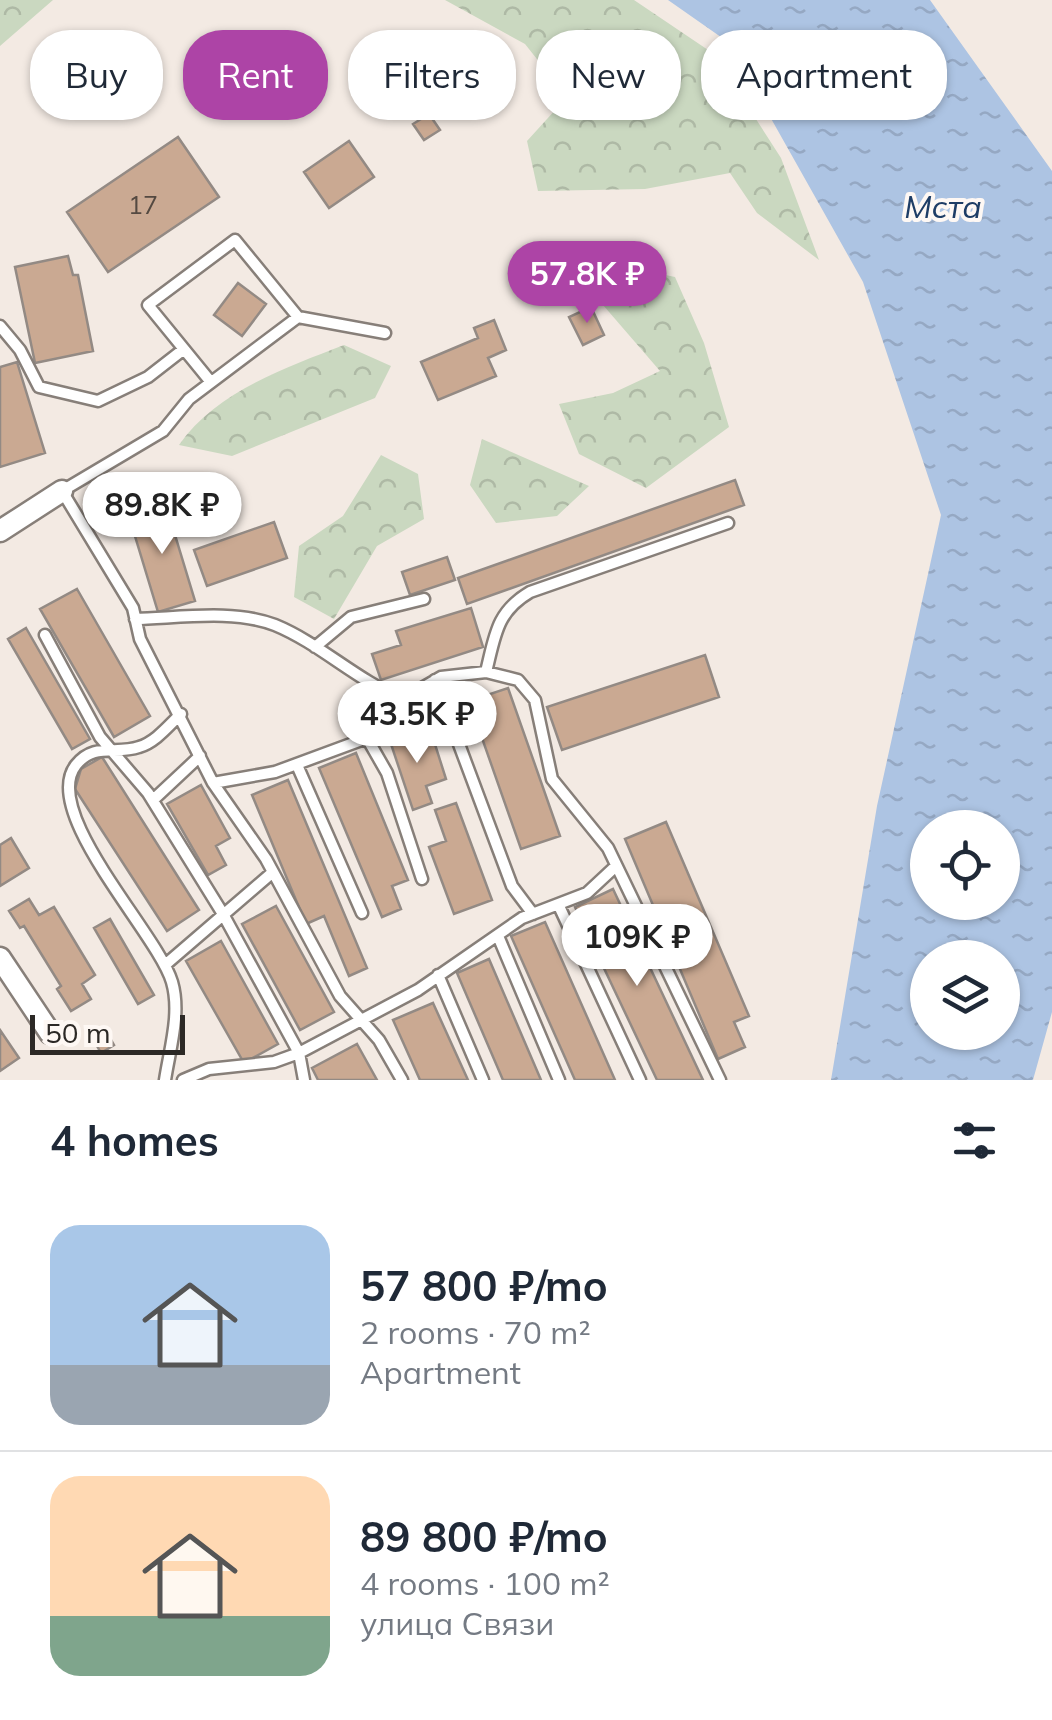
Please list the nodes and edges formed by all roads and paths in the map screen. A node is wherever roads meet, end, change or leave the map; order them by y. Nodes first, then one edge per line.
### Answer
1 (298, 317) junction
2 (0, 326) edge
3 (385, 333) dead end
4 (184, 349) junction
5 (210, 381) junction
6 (62, 491) junction
7 (728, 523) dead end
8 (0, 531) edge
9 (424, 599) dead end
10 (135, 619) junction
11 (45, 635) dead end
12 (316, 647) junction
13 (486, 672) junction
14 (436, 680) junction
15 (403, 698) junction
16 (181, 714) junction
17 (367, 738) junction
18 (111, 748) junction
19 (200, 756) junction
20 (297, 765) junction
21 (213, 783) junction
22 (152, 800) junction
23 (616, 866) junction
24 (273, 872) junction
25 (422, 878) dead end
26 (559, 906) junction
27 (362, 913) dead end
28 (223, 914) junction
29 (533, 914) junction
30 (498, 936) junction
31 (0, 958) edge
32 (165, 965) junction
33 (438, 974) junction
34 (364, 1020) junction
35 (50, 1033) dead end
36 (300, 1054) junction
37 (165, 1080) edge
38 (183, 1080) edge
39 (304, 1080) edge
40 (402, 1080) edge
41 (484, 1080) edge
42 (560, 1080) edge
43 (640, 1080) edge
44 (720, 1080) edge

1 - 3 lane
1 - 4 lane
1 - 5 lane
2 - 4 lane
4 - 5 lane
5 - 6 lane
6 - 8 street
6 - 10 lane
7 - 13 lane
9 - 12 lane
10 - 12 lane
10 - 16 lane
11 - 18 lane
12 - 15 lane
13 - 14 lane
13 - 23 lane
14 - 15 lane
14 - 29 lane
15 - 17 lane
16 - 18 lane
16 - 19 lane
17 - 20 lane
17 - 25 lane
18 - 22 lane
18 - 32 lane
19 - 21 lane
19 - 22 lane
20 - 21 lane
20 - 27 lane
21 - 24 lane
22 - 28 lane
23 - 26 lane
23 - 44 lane
24 - 28 lane
24 - 34 lane
26 - 29 lane
26 - 43 lane
28 - 32 lane
28 - 36 lane
29 - 30 lane
30 - 33 lane
30 - 42 lane
31 - 35 street
32 - 37 lane
33 - 34 lane
33 - 41 lane
34 - 36 lane
34 - 40 lane
36 - 38 lane
36 - 39 lane

